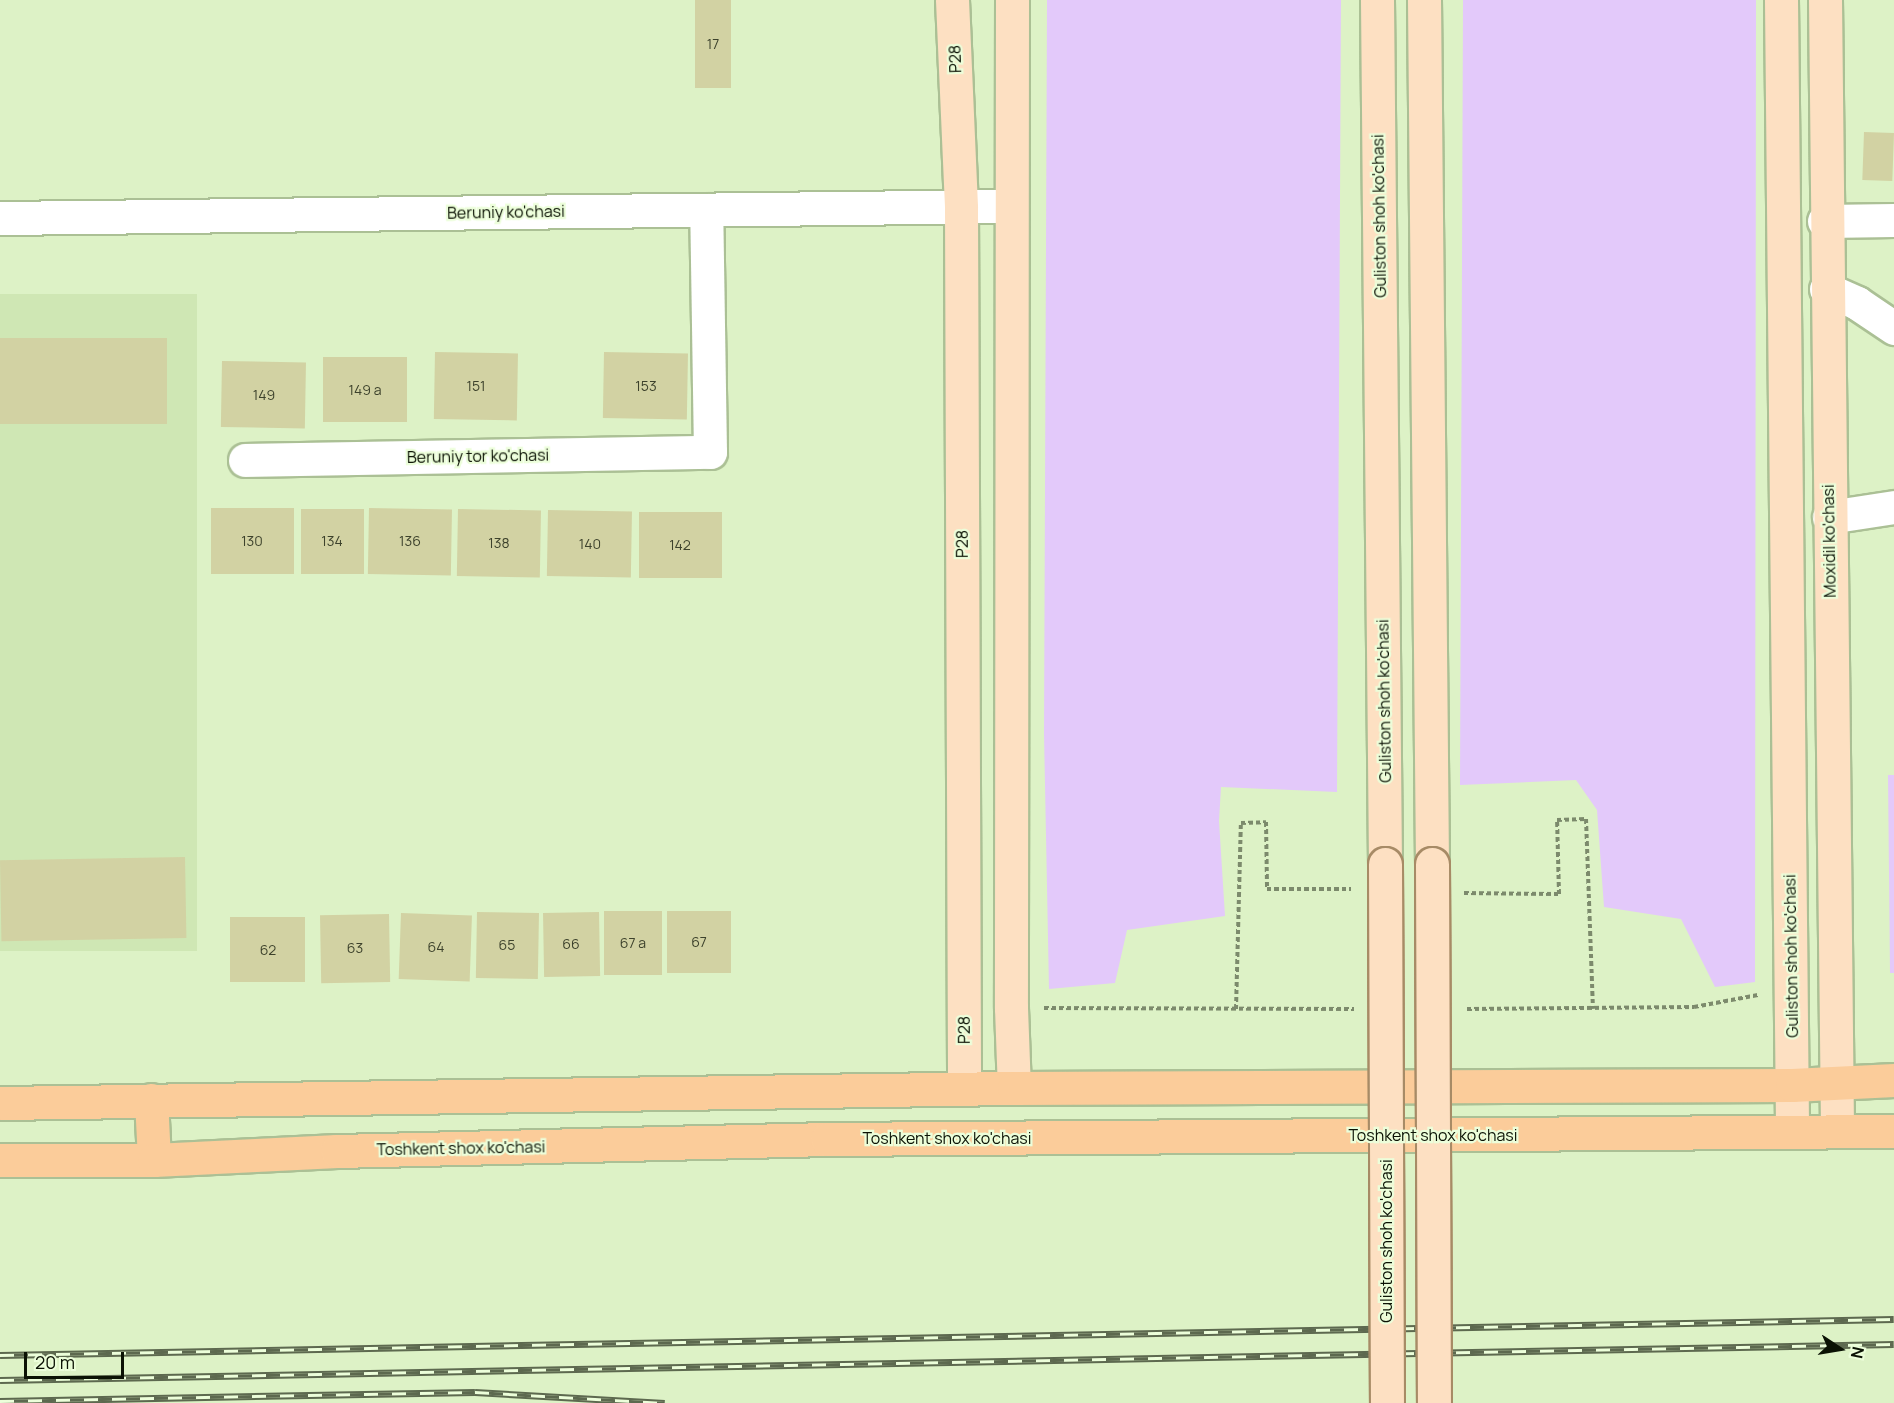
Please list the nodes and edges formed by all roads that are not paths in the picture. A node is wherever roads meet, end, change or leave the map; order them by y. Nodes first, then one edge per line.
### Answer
1 (952, 0) edge
2 (1012, 0) edge
3 (1377, 0) edge
4 (1424, 0) edge
5 (1780, 0) edge
6 (1825, 0) edge
7 (1011, 206) junction
8 (961, 208) junction
9 (706, 210) junction
10 (0, 218) edge
11 (1894, 220) edge
12 (1824, 221) junction
13 (1826, 289) junction
14 (1894, 328) edge
15 (244, 460) dead end
16 (1894, 507) edge
17 (1829, 517) junction
18 (1894, 1080) edge
19 (1837, 1083) junction
20 (1792, 1085) junction
21 (1014, 1088) junction
22 (964, 1089) junction
23 (151, 1100) junction
24 (0, 1103) edge
25 (1837, 1131) junction
26 (1894, 1131) edge
27 (1792, 1132) junction
28 (0, 1160) edge
29 (154, 1160) junction
30 (1387, 1403) edge
31 (1434, 1403) edge

1 - 8 main road, Р28
2 - 7 main road
3 - 30 main road, Guliston shoh ko'chasi, bridge
4 - 31 main road, bridge
5 - 20 main road, Guliston shoh ko'chasi
6 - 12 main road, Moxidil ko'chasi
7 - 8 street, Beruniy ko'chasi
7 - 21 main road
8 - 9 street, Beruniy ko'chasi
8 - 22 main road, Р28
9 - 10 street, Beruniy ko'chasi
9 - 15 street, Beruniy tor ko'chasi
11 - 12 street
12 - 13 main road, Moxidil ko'chasi
13 - 14 street
13 - 17 main road, Moxidil ko'chasi
16 - 17 street
17 - 19 main road, Moxidil ko'chasi
18 - 19 highway
19 - 20 highway
19 - 25 main road, Moxidil ko'chasi
20 - 21 highway
20 - 27 main road, Guliston shoh ko'chasi
21 - 22 highway
22 - 23 highway
23 - 24 highway
23 - 29 highway
25 - 26 highway, Toshkent shox ko'chasi
25 - 27 highway, Toshkent shox ko'chasi
27 - 29 highway, Toshkent shox ko'chasi
28 - 29 highway, Toshkent shox ko'chasi

